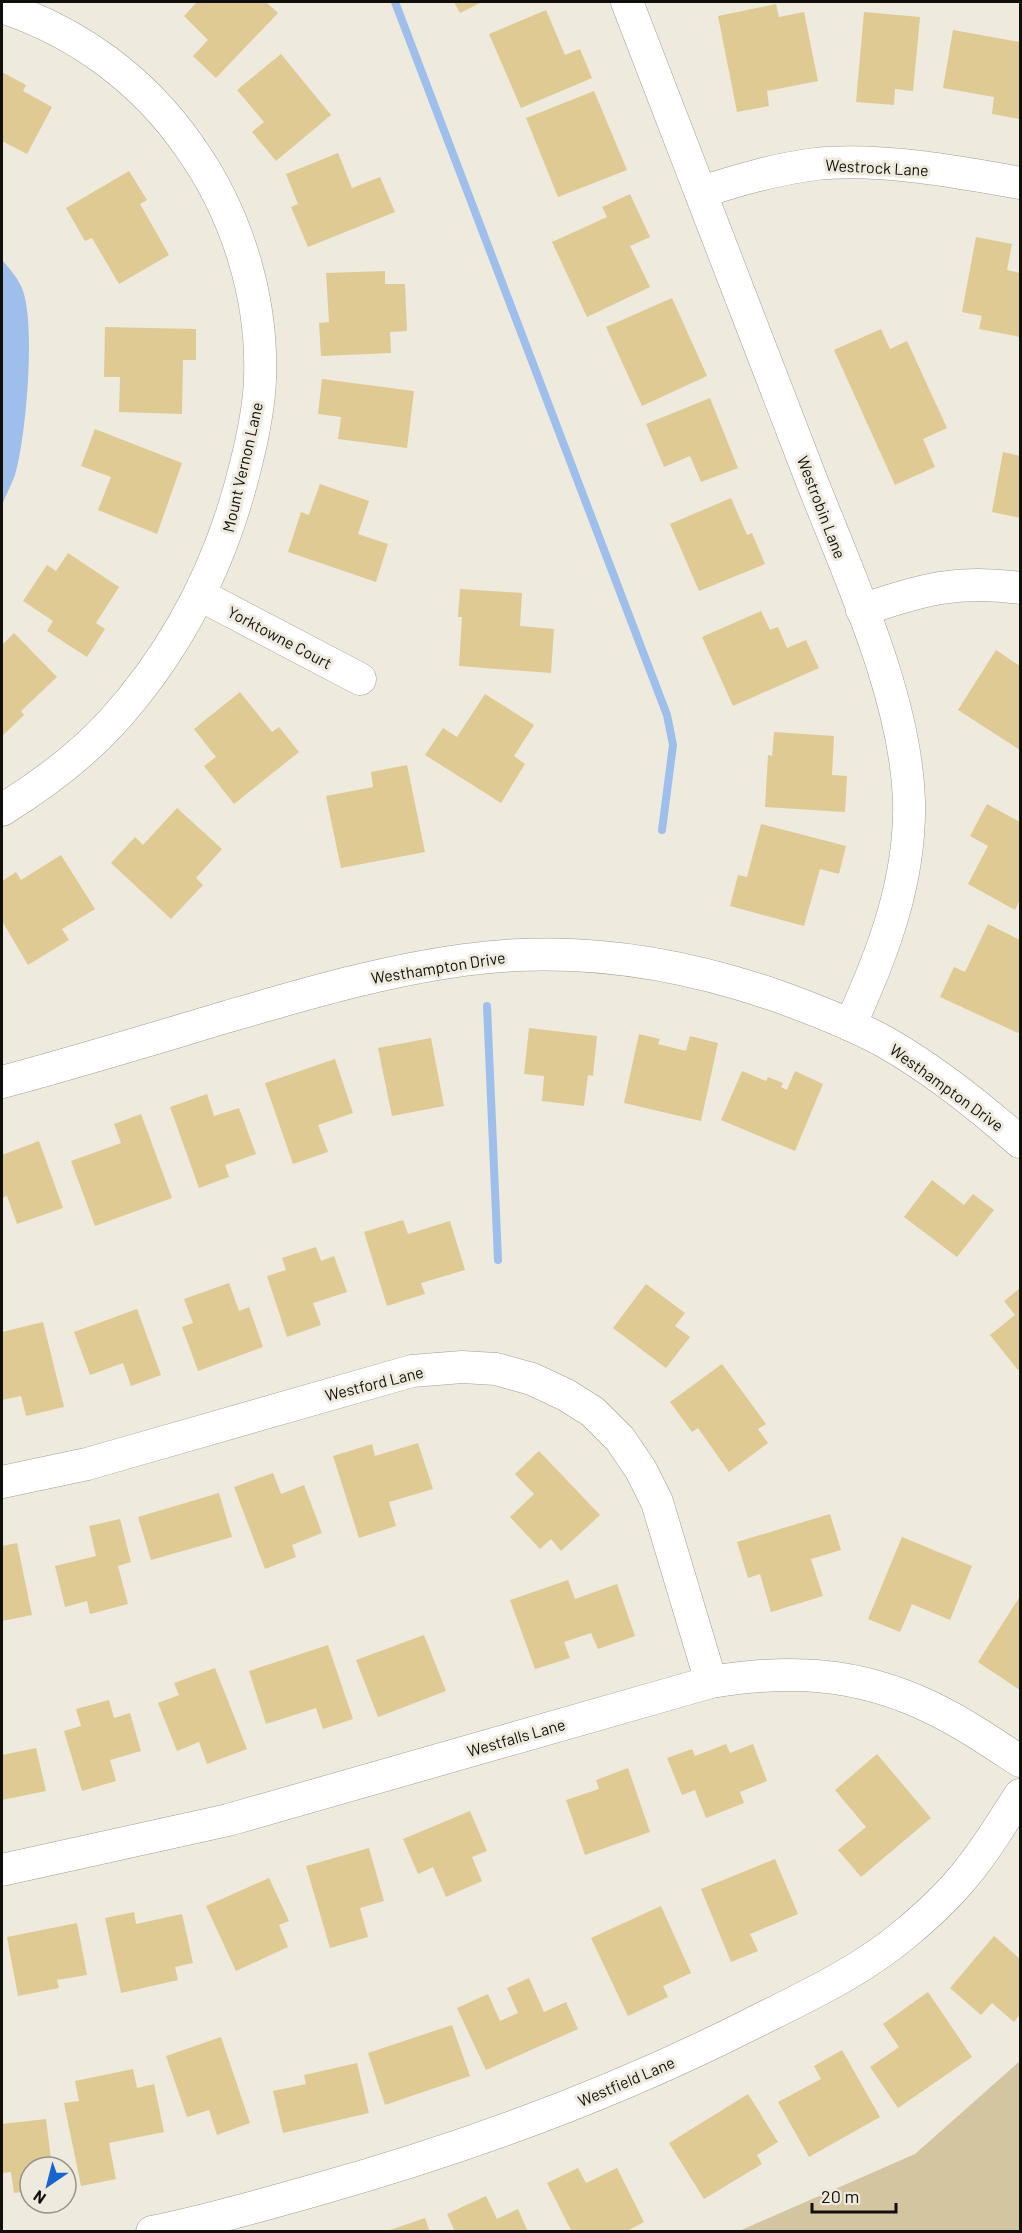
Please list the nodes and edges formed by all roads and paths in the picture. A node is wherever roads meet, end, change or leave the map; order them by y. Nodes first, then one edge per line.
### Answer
1 (627, 2) edge
2 (2, 7) edge
3 (1020, 183) edge
4 (701, 192) junction
5 (1020, 588) edge
6 (200, 595) junction
7 (862, 610) junction
8 (360, 679) dead end
9 (2, 810) edge
10 (850, 1025) junction
11 (2, 1082) edge
12 (1020, 1142) edge
13 (2, 1482) edge
14 (711, 1682) junction
15 (1020, 1761) edge
16 (1020, 1795) edge
17 (2, 1870) edge
18 (152, 2232) edge

1 - 4 street, Westrobin Lane
2 - 6 street, Mount Vernon Lane
3 - 4 street, Westrock Lane
4 - 7 street, Westrobin Lane
5 - 7 street
6 - 8 street, Yorktowne Court
6 - 9 street, Mount Vernon Lane
7 - 10 street, Westrobin Lane
10 - 11 street, Westhampton Drive
10 - 12 street, Westhampton Drive
13 - 14 street, Westford Lane
14 - 15 street, Westfalls Lane
14 - 17 street, Westfalls Lane
16 - 18 street, Westfield Lane

